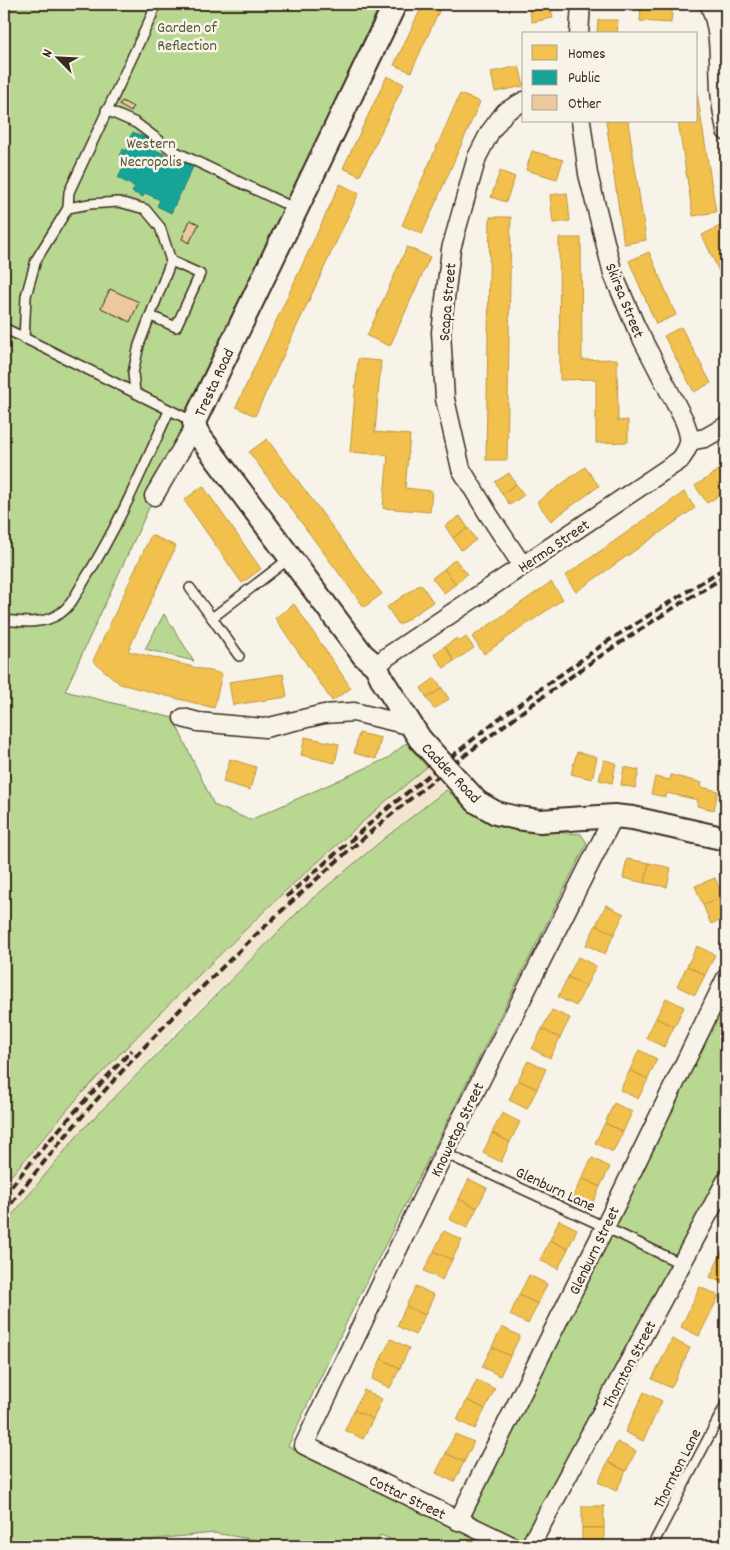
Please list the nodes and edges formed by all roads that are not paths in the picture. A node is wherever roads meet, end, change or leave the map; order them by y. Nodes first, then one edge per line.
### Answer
1 (155, 4) edge
2 (394, 4) edge
3 (581, 4) edge
4 (709, 4) edge
5 (579, 32) edge
6 (522, 102) edge
7 (106, 110) junction
8 (581, 122) edge
9 (726, 131) edge
10 (68, 208) junction
11 (296, 209) junction
12 (171, 261) junction
13 (151, 316) junction
14 (4, 328) edge
15 (24, 338) junction
16 (135, 392) junction
17 (170, 411) junction
18 (194, 424) junction
19 (726, 426) edge
20 (690, 441) junction
21 (154, 496) dead end
22 (290, 558) junction
23 (522, 565) junction
24 (190, 588) dead end
25 (212, 618) junction
26 (4, 620) edge
27 (239, 656) dead end
28 (376, 666) junction
29 (183, 718) dead end
30 (416, 732) junction
31 (614, 816) junction
32 (726, 839) edge
33 (726, 978) edge
34 (444, 1153) junction
35 (726, 1181) edge
36 (605, 1227) junction
37 (682, 1264) junction
38 (726, 1404) edge
39 (304, 1445) joint
40 (458, 1521) junction
41 (512, 1546) edge
42 (530, 1546) edge
43 (652, 1546) edge

1 - 7 lane
2 - 11 street, Tresta Road
3 - 5 street
4 - 9 street
6 - 23 street, Scapa Street
7 - 10 lane
7 - 11 lane
8 - 20 street, Skirsa Street
10 - 12 lane
10 - 15 lane
11 - 18 street, Tresta Road
12 - 13 lane
12 - 13 lane
13 - 16 lane
14 - 15 lane
15 - 16 lane
16 - 17 lane
17 - 18 lane
17 - 26 lane
18 - 21 street
18 - 22 street, Tresta Road
19 - 20 street
20 - 23 street, Herma Street
22 - 25 lane
22 - 28 street, Tresta Road
23 - 28 street, Herma Street
24 - 25 lane
25 - 27 lane
28 - 30 street, Tresta Road
29 - 30 street, Cadder Road
30 - 31 street, Cadder Road, bridge
31 - 32 street, Cadder Road
31 - 34 street, Knowetap Street
33 - 36 street, Glenburn Street
34 - 36 lane, Glenburn Lane
34 - 39 street, Knowetap Street
35 - 37 street, Thornton Street
36 - 37 lane, Glenburn Lane
36 - 40 street, Glenburn Street
37 - 42 street, Thornton Street
38 - 43 lane, Thornton Lane
39 - 40 street, Cottar Street
40 - 41 street, Cottar Street

